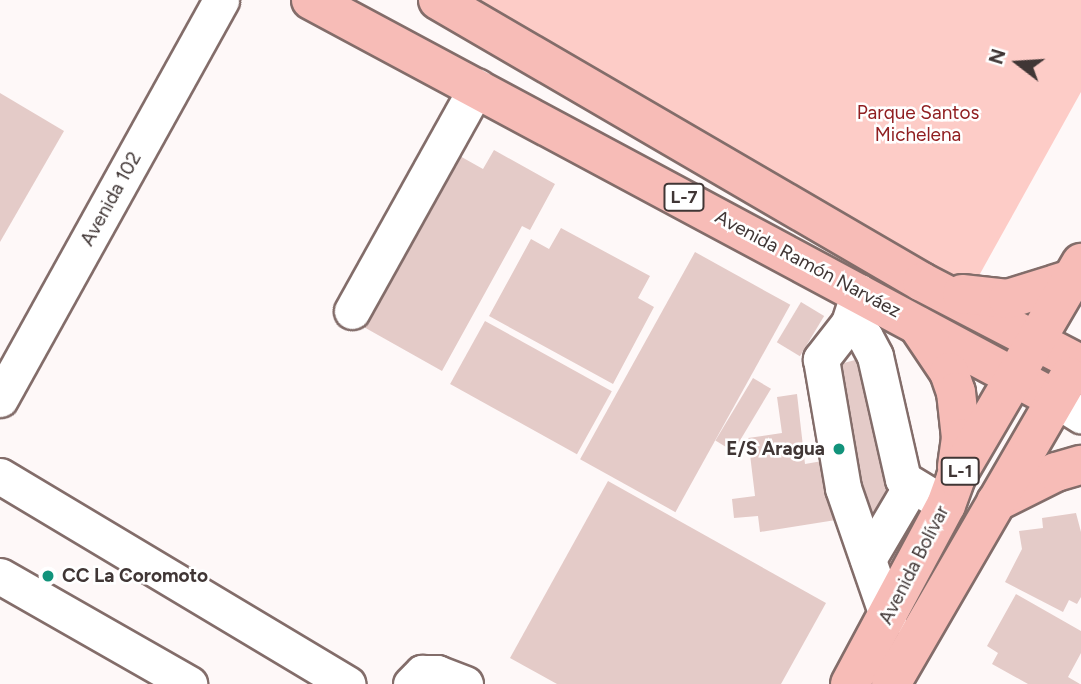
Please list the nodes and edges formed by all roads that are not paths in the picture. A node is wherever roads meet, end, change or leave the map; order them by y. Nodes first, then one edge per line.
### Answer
1 (221, 0) edge
2 (311, 0) edge
3 (438, 0) edge
4 (477, 86) junction
5 (1077, 271) edge
6 (936, 289) junction
7 (854, 307) junction
8 (352, 311) dead end
9 (914, 321) junction
10 (1038, 340) junction
11 (1080, 361) edge
12 (1016, 375) junction
13 (0, 399) edge
14 (1068, 407) edge
15 (1081, 465) edge
16 (0, 476) edge
17 (911, 486) junction
18 (951, 491) junction
19 (996, 502) junction
20 (868, 559) junction
21 (0, 576) edge
22 (888, 618) junction
23 (189, 684) edge
24 (347, 684) edge
25 (411, 684) edge
26 (465, 684) edge
27 (850, 684) edge
28 (891, 684) edge

1 - 13 street, Avenida 102
2 - 4 main road, Avenida Ramón Narváez / L-7
3 - 6 main road, Avenida Ramón Narváez / L-7
4 - 7 main road, Avenida Ramón Narváez / L-7
4 - 8 street
5 - 6 main road
5 - 10 main road, Avenida Bolívar / L-1
6 - 10 main road, Avenida Ramón Narváez / L-7
7 - 9 main road, Avenida Ramón Narváez / L-7
7 - 17 street
7 - 20 street
9 - 12 main road, Avenida Ramón Narváez / L-7
9 - 18 main road
10 - 11 main road, Avenida Ramón Narváez / L-7
10 - 12 main road, Avenida Bolívar / L-1
11 - 14 main road, Avenida Bolívar / L-1
12 - 14 main road, Avenida Ramón Narváez / L-7
12 - 18 main road, Avenida Bolívar / L-1
14 - 19 main road, Avenida Bolívar / L-1
15 - 19 main road
16 - 24 street
17 - 18 street
17 - 20 street
18 - 22 main road, Avenida Bolívar / L-1
19 - 28 main road, Avenida Bolívar / L-1
20 - 22 street
21 - 23 street
22 - 27 main road, Avenida Bolívar / L-1
25 - 26 street

